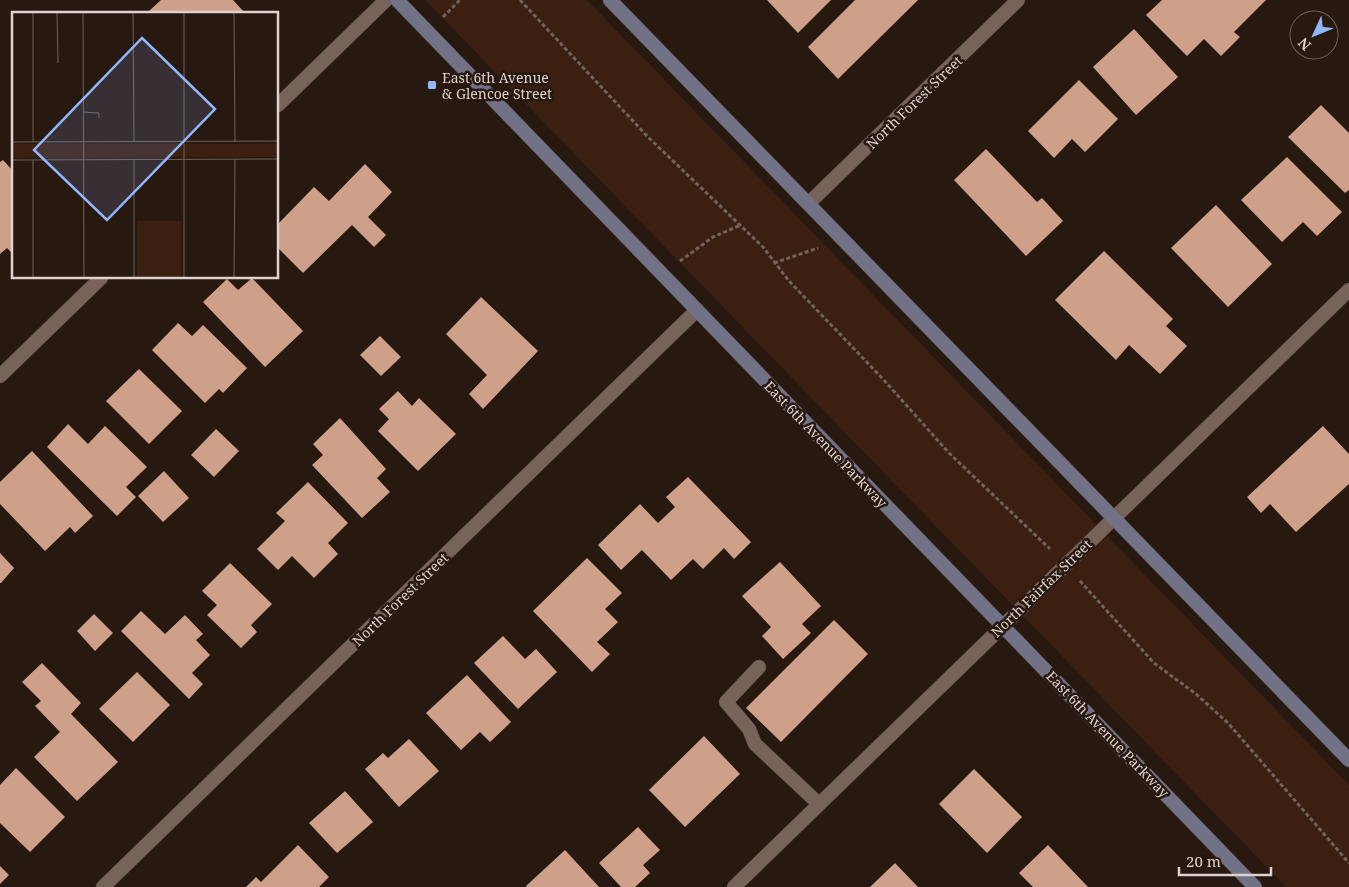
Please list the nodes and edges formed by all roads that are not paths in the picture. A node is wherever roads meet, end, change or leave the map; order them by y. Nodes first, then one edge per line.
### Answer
1 (386, 0) edge
2 (397, 0) edge
3 (610, 0) edge
4 (1018, 0) edge
5 (279, 104) edge
6 (809, 203) junction
7 (100, 279) edge
8 (1349, 290) edge
9 (697, 310) junction
10 (0, 376) edge
11 (1113, 519) junction
12 (1002, 626) junction
13 (759, 667) dead end
14 (1349, 760) edge
15 (819, 804) junction
16 (103, 887) edge
17 (734, 887) edge
18 (1255, 887) edge

1 - 5 street
2 - 9 main road, East 6th Avenue Parkway
3 - 6 main road
4 - 6 street, North Forest Street
6 - 11 main road
7 - 10 street
8 - 11 street, North Fairfax Street
9 - 12 main road, East 6th Avenue Parkway
9 - 16 street, North Forest Street
11 - 12 street, North Fairfax Street
11 - 14 main road
12 - 15 street, North Fairfax Street
12 - 18 main road, East 6th Avenue Parkway
13 - 15 street
15 - 17 street, North Fairfax Street

